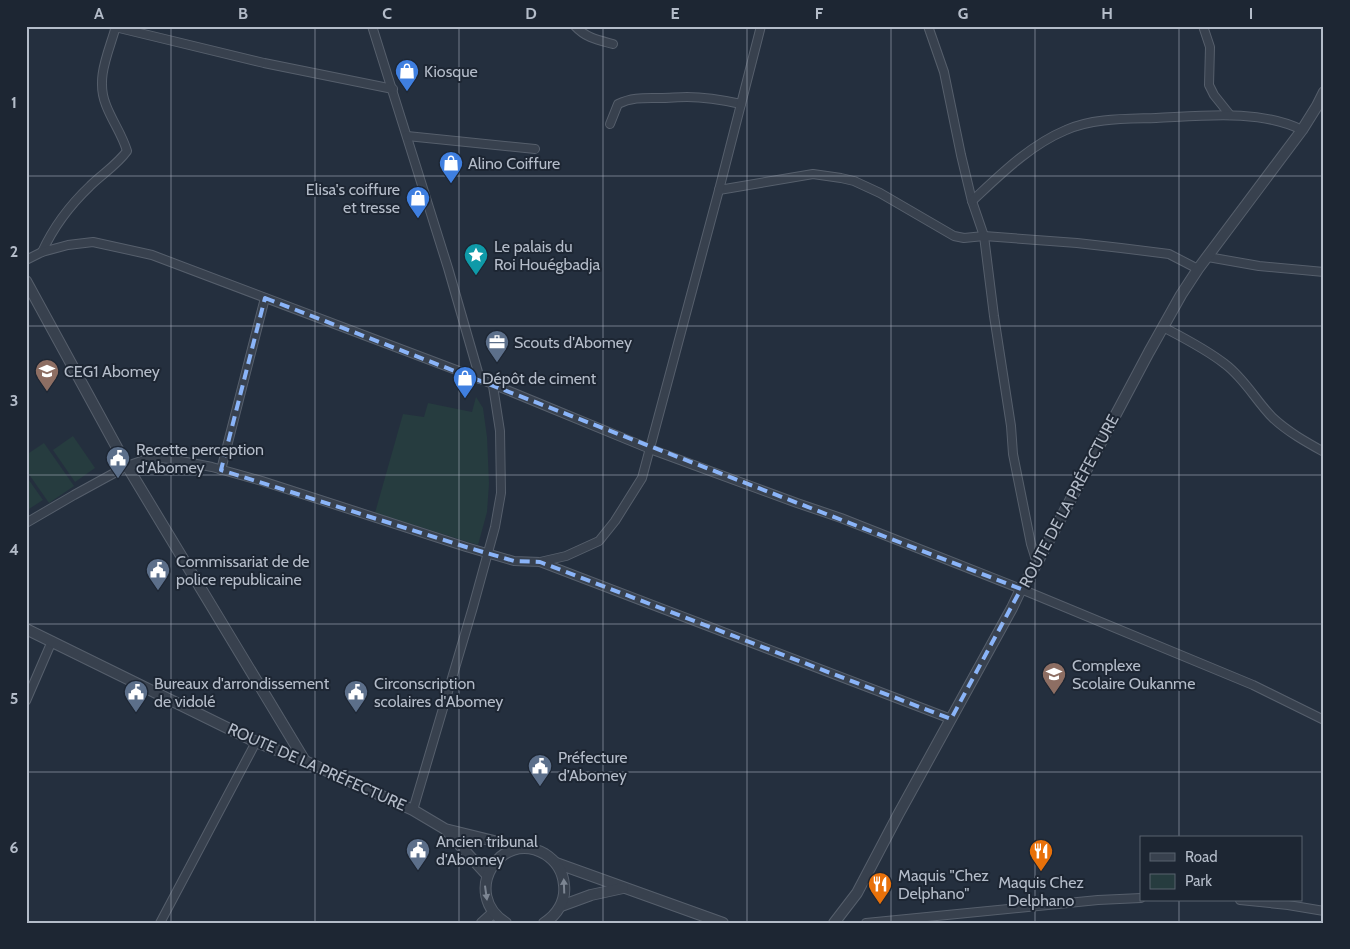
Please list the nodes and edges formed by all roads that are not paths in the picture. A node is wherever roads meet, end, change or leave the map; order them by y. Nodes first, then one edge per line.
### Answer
1 (372, 26) edge
2 (575, 26) edge
3 (761, 26) edge
4 (928, 26) edge
5 (1203, 26) edge
6 (115, 27) edge
7 (613, 44) dead end
8 (393, 89) junction
9 (1324, 92) edge
10 (741, 104) junction
11 (1230, 115) junction
12 (610, 124) dead end
13 (1302, 130) junction
14 (406, 136) junction
15 (535, 149) dead end
16 (719, 190) junction
17 (972, 201) junction
18 (984, 236) junction
19 (42, 252) junction
20 (1208, 257) junction
21 (26, 260) edge
22 (1198, 269) junction
23 (1324, 272) edge
24 (26, 281) edge
25 (265, 298) junction
26 (1162, 327) junction
27 (480, 379) junction
28 (493, 386) junction
29 (650, 449) junction
30 (1324, 452) edge
31 (127, 466) junction
32 (221, 470) junction
33 (26, 523) edge
34 (488, 554) junction
35 (540, 562) junction
36 (1037, 563) junction
37 (1021, 589) junction
38 (26, 629) edge
39 (52, 642) junction
40 (26, 701) edge
41 (951, 719) junction
42 (1324, 720) edge
43 (256, 742) junction
44 (305, 761) junction
45 (412, 810) junction
46 (445, 829) junction
47 (522, 848) junction
48 (556, 863) junction
49 (487, 875) junction
50 (624, 887) junction
51 (1140, 898) edge
52 (1259, 902) edge
53 (561, 906) junction
54 (1324, 911) edge
55 (493, 913) junction
56 (160, 923) edge
57 (482, 923) edge
58 (506, 923) edge
59 (544, 923) edge
60 (724, 923) edge
61 (834, 923) edge
62 (866, 923) edge

1 - 8 street
2 - 7 street
3 - 10 street
4 - 17 street
5 - 11 street
6 - 8 street
6 - 19 street
8 - 14 street
9 - 13 street, ROUTE DE LA PRÉFECTURE
10 - 12 street
10 - 16 street
11 - 13 street
11 - 17 street
13 - 20 street, ROUTE DE LA PRÉFECTURE
14 - 15 street
14 - 27 street
16 - 18 street
16 - 29 street
17 - 18 street
18 - 22 street
18 - 36 street
19 - 21 street
19 - 25 street
20 - 22 street, ROUTE DE LA PRÉFECTURE
20 - 23 street
22 - 26 street, ROUTE DE LA PRÉFECTURE
24 - 31 street
25 - 27 street
25 - 32 street
26 - 30 street
26 - 36 street, ROUTE DE LA PRÉFECTURE
27 - 28 street
28 - 29 street
28 - 34 street
29 - 35 street
29 - 37 street
31 - 32 street
31 - 33 street
31 - 44 street
32 - 34 street
34 - 35 street
34 - 45 street
35 - 41 street
36 - 37 street, ROUTE DE LA PRÉFECTURE
37 - 41 street, ROUTE DE LA PRÉFECTURE
37 - 42 street
38 - 39 street, ROUTE DE LA PRÉFECTURE
39 - 40 street
39 - 43 street, ROUTE DE LA PRÉFECTURE
41 - 61 street, ROUTE DE LA PRÉFECTURE
43 - 44 street, ROUTE DE LA PRÉFECTURE
43 - 56 street
44 - 45 street, ROUTE DE LA PRÉFECTURE
45 - 46 street, ROUTE DE LA PRÉFECTURE
46 - 47 street, ROUTE DE LA PRÉFECTURE
46 - 49 street, ROUTE DE LA PRÉFECTURE
47 - 48 street, ROUTE DE LA PRÉFECTURE
47 - 49 street
48 - 50 street
53 -> 48 street
49 -> 55 street
50 - 53 street
50 - 60 street
51 - 62 street
52 - 54 street
53 - 59 street
55 - 57 street
55 - 58 street

